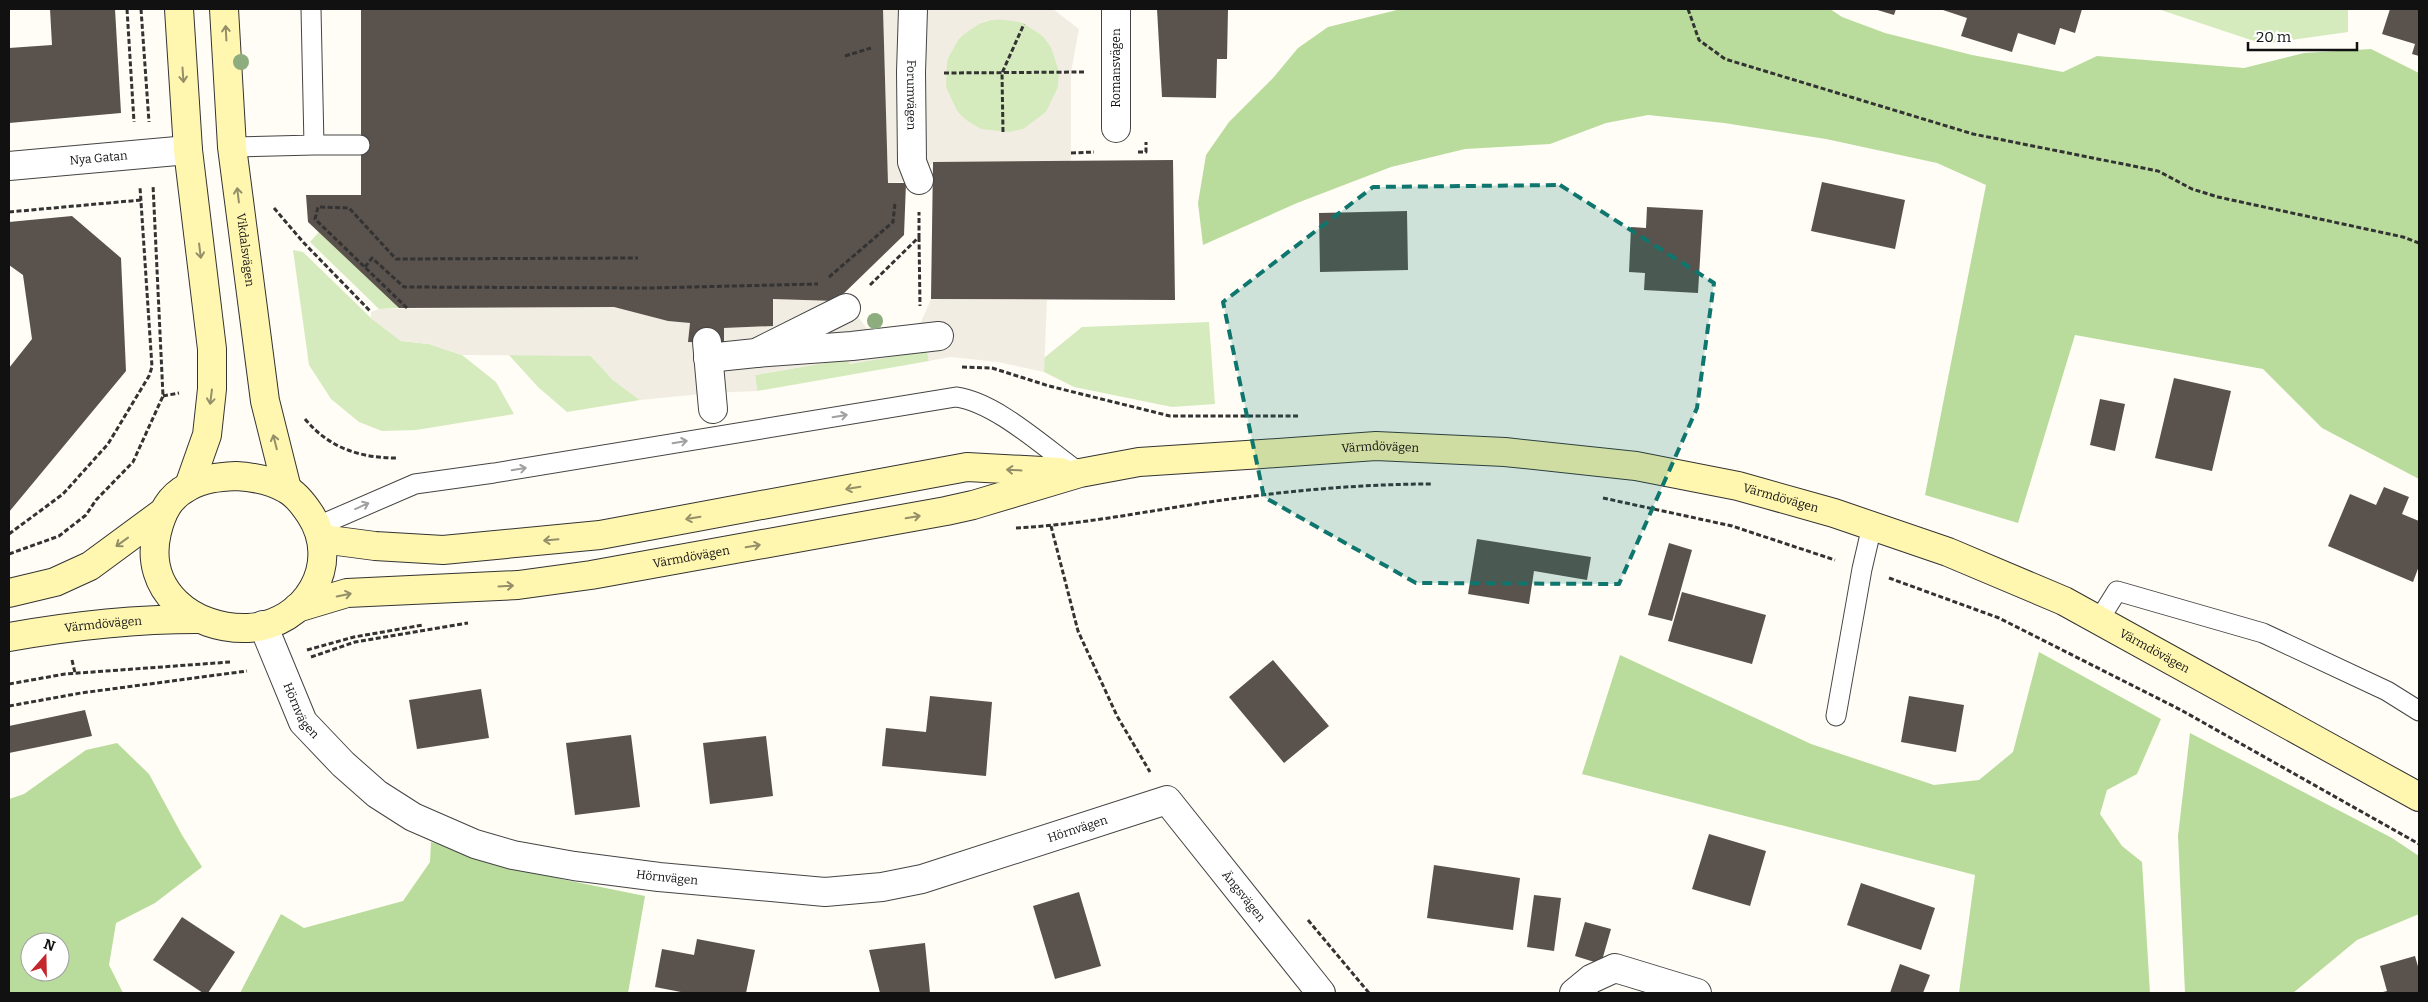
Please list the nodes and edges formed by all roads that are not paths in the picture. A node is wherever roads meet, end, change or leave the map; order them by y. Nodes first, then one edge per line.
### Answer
1 (179, 9) edge
2 (224, 9) edge
3 (311, 9) edge
4 (914, 9) edge
5 (1116, 9) edge
6 (1116, 128) dead end
7 (314, 145) junction
8 (360, 145) dead end
9 (232, 147) junction
10 (188, 150) junction
11 (9, 166) edge
12 (919, 180) road end
13 (846, 308) road end
14 (939, 336) dead end
15 (756, 352) junction
16 (713, 409) dead end
17 (1080, 473) junction
18 (189, 486) junction
19 (287, 489) junction
20 (162, 513) junction
21 (1872, 526) junction
22 (320, 532) junction
23 (9, 593) edge
24 (297, 608) junction
25 (198, 619) junction
26 (2099, 620) junction
27 (264, 625) junction
28 (9, 637) edge
29 (2419, 711) edge
30 (1836, 716) dead end
31 (2419, 797) edge
32 (1167, 800) joint
33 (1321, 993) edge
34 (1574, 993) edge
35 (1697, 993) edge

1 -> 10 main road
9 -> 2 main road, Vikdalsvägen
3 - 7 lane
4 - 12 street, Forumvägen
5 - 6 street, Romansvägen
7 - 8 lane
7 - 9 lane
19 -> 9 main road, Vikdalsvägen
10 - 11 street, Nya Gatan
10 -> 18 main road
13 - 15 street
14 - 15 street
15 - 16 street
17 - 21 main road, Värmdövägen
17 -> 22 main road, Värmdövägen
22 -> 17 lane
24 -> 17 main road, Värmdövägen
18 - 19 main road
18 - 20 main road
19 - 22 main road
20 -> 23 main road
20 - 25 main road
21 - 26 main road, Värmdövägen
21 - 30 lane
22 - 24 main road
24 - 27 main road
25 - 27 main road
25 - 28 main road, Värmdövägen
26 - 29 lane
26 - 31 main road, Värmdövägen
27 - 32 street, Hörnvägen
32 - 33 street, Ängsvägen
34 - 35 street

